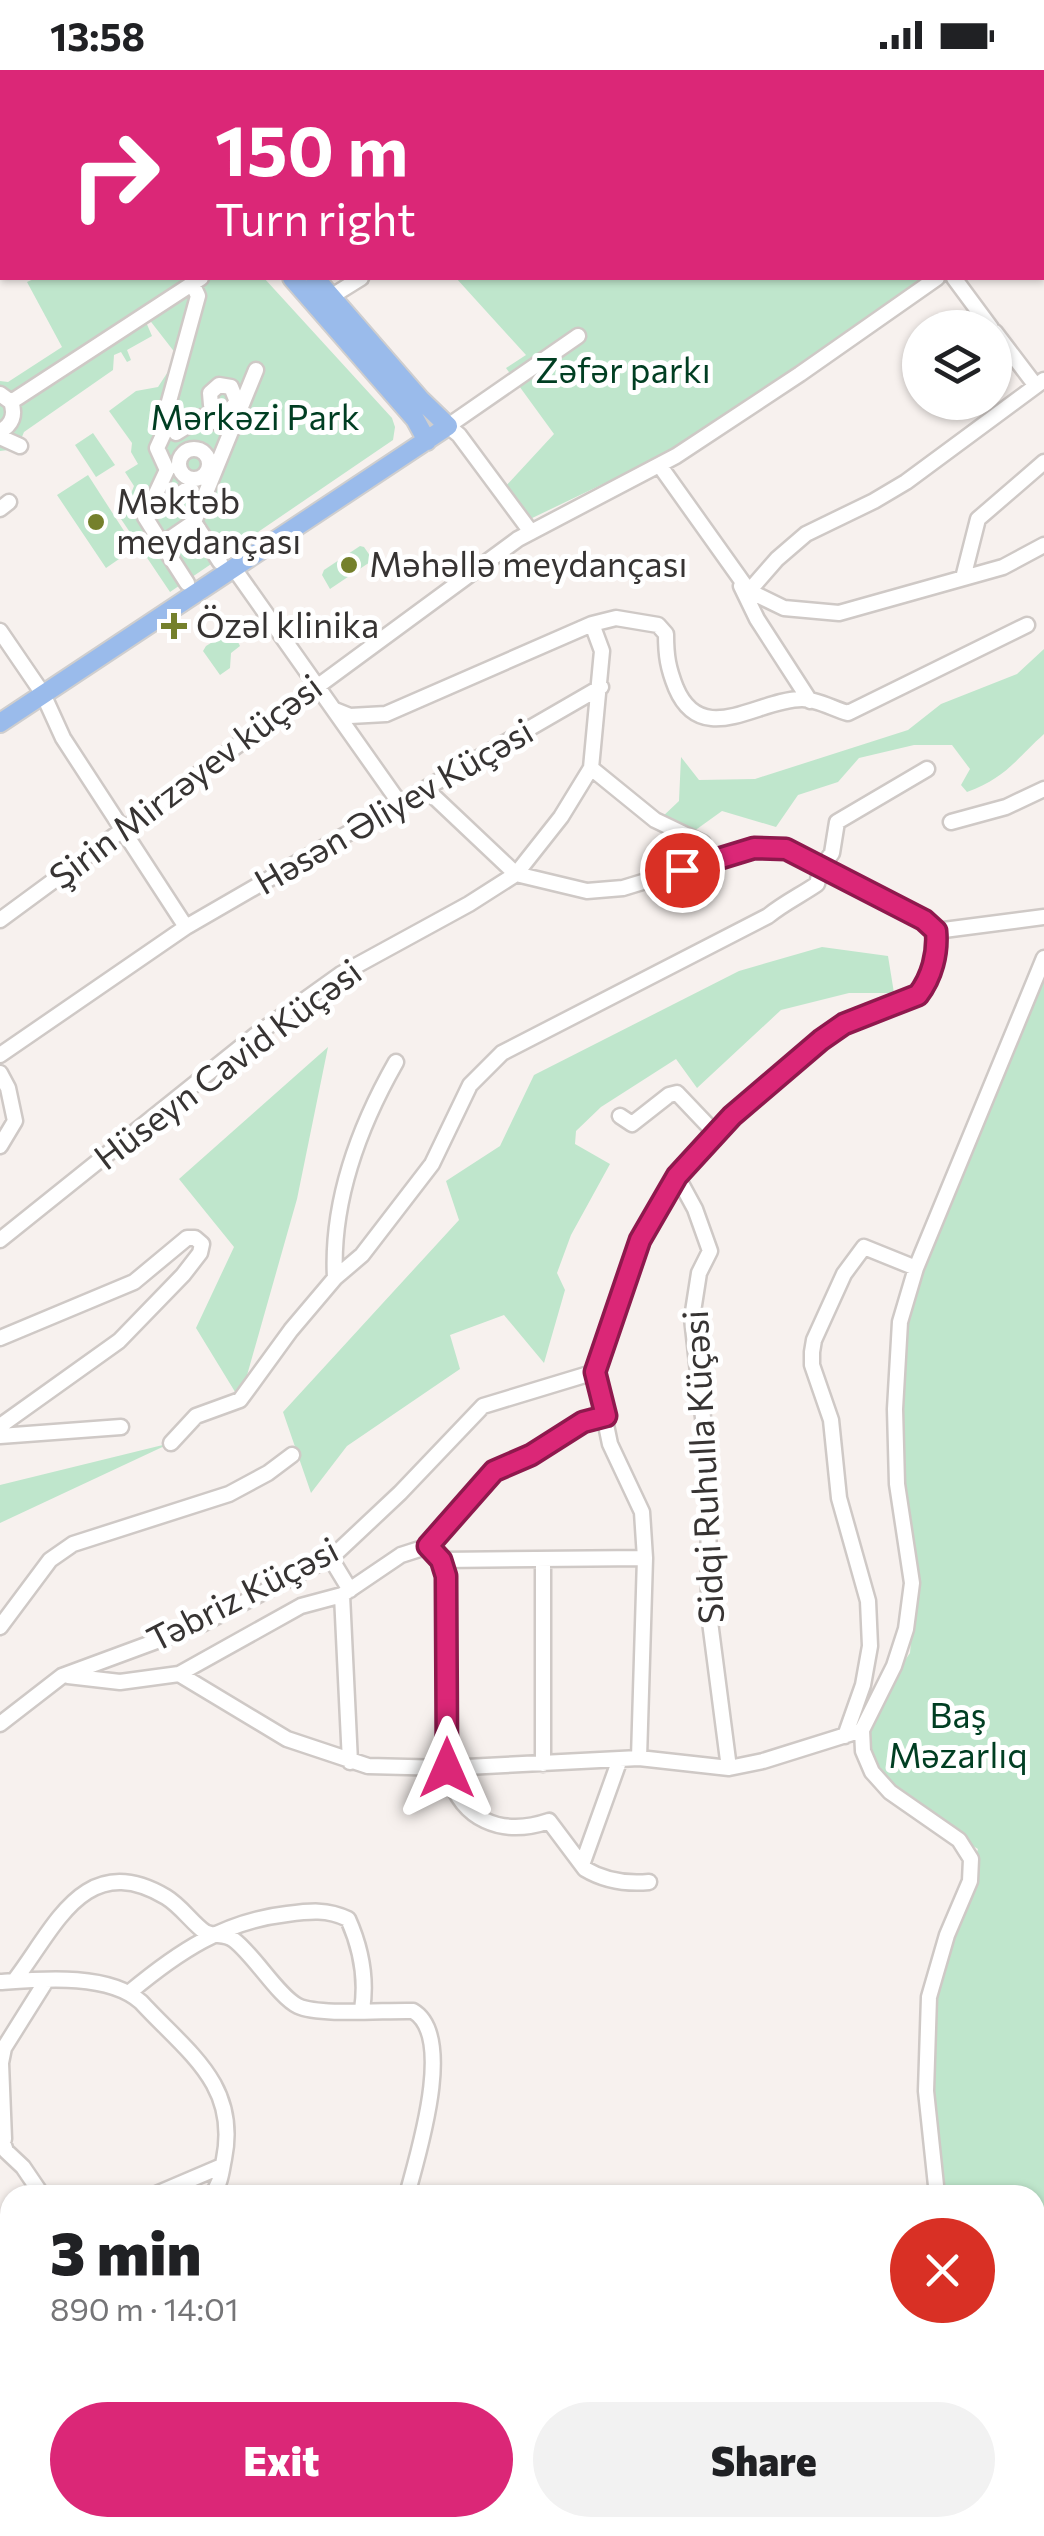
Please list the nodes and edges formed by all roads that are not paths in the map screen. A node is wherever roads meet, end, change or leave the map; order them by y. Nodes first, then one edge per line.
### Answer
1 (196, 280) edge
2 (295, 280) edge
3 (316, 280) edge
4 (358, 280) edge
5 (933, 280) edge
6 (956, 280) edge
7 (323, 302) junction
8 (978, 310) edge
9 (578, 336) dead end
10 (1012, 351) edge
11 (1040, 383) edge
12 (235, 390) junction
13 (5, 398) edge
14 (233, 419) junction
15 (448, 426) junction
16 (168, 431) junction
17 (0, 434) edge
18 (428, 441) junction
19 (227, 444) junction
20 (20, 446) dead end
21 (191, 452) junction
22 (1044, 462) edge
23 (660, 466) junction
24 (181, 472) junction
25 (190, 487) junction
26 (202, 505) junction
27 (145, 518) junction
28 (194, 522) junction
29 (524, 535) junction
30 (162, 544) junction
31 (1044, 545) edge
32 (227, 564) junction
33 (738, 574) junction
34 (962, 578) junction
35 (187, 583) dead end
36 (749, 591) junction
37 (592, 624) junction
38 (1027, 625) dead end
39 (0, 631) edge
40 (316, 686) junction
41 (601, 687) junction
42 (43, 694) junction
43 (810, 701) junction
44 (335, 710) junction
45 (0, 722) edge
46 (592, 768) junction
47 (927, 769) dead end
48 (426, 789) junction
49 (1044, 789) edge
50 (401, 805) junction
51 (951, 822) dead end
52 (122, 830) junction
53 (712, 861) junction
54 (821, 868) junction
55 (516, 874) junction
56 (1044, 918) edge
57 (0, 920) edge
58 (186, 927) junction
59 (936, 931) junction
60 (1044, 958) edge
61 (0, 1055) edge
62 (396, 1062) dead end
63 (0, 1074) edge
64 (620, 1116) dead end
65 (716, 1134) junction
66 (0, 1146) edge
67 (677, 1176) junction
68 (0, 1240) edge
69 (916, 1268) junction
70 (335, 1278) junction
71 (0, 1338) edge
72 (595, 1372) junction
73 (606, 1416) junction
74 (0, 1426) edge
75 (121, 1427) dead end
76 (0, 1436) edge
77 (171, 1443) dead end
78 (292, 1455) dead end
79 (428, 1546) junction
80 (330, 1558) junction
81 (646, 1558) junction
82 (543, 1559) junction
83 (441, 1560) junction
84 (346, 1592) junction
85 (16, 1604) junction
86 (0, 1614) edge
87 (0, 1627) edge
88 (179, 1674) junction
89 (62, 1676) junction
90 (0, 1724) edge
91 (862, 1730) junction
92 (844, 1736) junction
93 (639, 1758) junction
94 (620, 1759) junction
95 (350, 1762) junction
96 (544, 1764) junction
97 (447, 1768) junction
98 (729, 1768) junction
99 (582, 1865) junction
100 (649, 1882) dead end
101 (212, 1934) junction
102 (7, 1982) edge
103 (46, 1982) junction
104 (130, 1992) junction
105 (362, 2010) junction
106 (3, 2147) edge
107 (222, 2166) junction
108 (36, 2185) edge
109 (177, 2185) edge
110 (216, 2185) edge
111 (409, 2185) edge
112 (936, 2185) edge

1 - 13 street
1 - 16 street
2 - 7 main road
3 - 7 main road
4 - 7 street
5 - 23 street, Şirin Mirzəyev küçəsi
6 - 8 street
7 - 15 main road
7 - 18 main road
9 - 15 street
10 - 11 street
11 - 36 street
12 - 14 street
12 - 14 street
12 - 14 street
13 - 17 street
14 - 16 street
14 - 19 street
15 - 18 main road
15 - 29 street
16 - 21 street
16 - 24 street
16 - 27 street
17 - 20 street
18 - 32 main road
19 - 21 street
19 - 26 street
21 - 24 street
21 - 24 street
22 - 34 street
23 - 29 street, Şirin Mirzəyev küçəsi
23 - 33 street
24 - 25 street
25 - 26 street
25 - 27 street
26 - 28 street
27 - 30 street
28 - 30 street
28 - 32 street
29 - 40 street, Şirin Mirzəyev küçəsi
30 - 35 street
31 - 34 street
32 - 40 street
32 - 42 main road
33 - 36 street
33 - 43 street
34 - 36 street
37 - 41 street
37 - 43 street
37 - 44 street
38 - 43 street
39 - 42 street
40 - 44 street
40 - 52 street, Şirin Mirzəyev küçəsi
41 - 46 street
41 - 48 street, Həsən Əliyev Küçəsi
42 - 45 main road
42 - 52 street
44 - 50 street
46 - 53 street
46 - 55 street, Hüseyn Cavid Küçəsi
47 - 54 street
48 - 50 street, Həsən Əliyev Küçəsi
48 - 55 street
49 - 51 street
50 - 58 street, Həsən Əliyev Küçəsi
52 - 57 street, Şirin Mirzəyev küçəsi
52 - 58 street
53 - 54 street
53 - 55 street
54 - 59 street
54 - 70 street
55 - 68 street, Hüseyn Cavid Küçəsi
56 - 59 street
58 - 61 street, Həsən Əliyev Küçəsi
59 - 65 street
60 - 69 street
62 - 70 street
63 - 66 street
64 - 65 street
65 - 67 street
67 - 72 street
67 - 98 street, Sidqi Ruhulla Küçəsi
69 - 91 street
69 - 92 street
70 - 77 street
71 - 74 street
72 - 73 street
72 - 80 street, Təbriz Küçəsi
73 - 79 street
73 - 81 street
75 - 76 street
78 - 85 street
79 - 83 street
79 - 84 street
80 - 84 street
80 - 89 street, Təbriz Küçəsi
81 - 82 street, Sidqi Ruhulla Küçəsi
81 - 93 street
82 - 83 street, Sidqi Ruhulla Küçəsi
82 - 96 street
83 - 97 street
84 - 88 street
84 - 95 street
85 - 86 street
85 - 87 street
88 - 89 street
88 - 95 street
89 - 90 street, Təbriz Küçəsi
91 - 92 street
91 - 112 street
92 - 98 street
93 - 94 street
93 - 98 street
94 - 96 street
94 - 99 street
95 - 97 street
96 - 97 street
97 - 99 street
99 - 100 street
101 - 102 street
101 - 104 street
101 - 105 street
101 - 105 street
102 - 103 street
103 - 104 street
103 - 106 street
104 - 107 street
105 - 111 street
106 - 108 street
107 - 109 street
107 - 110 street

